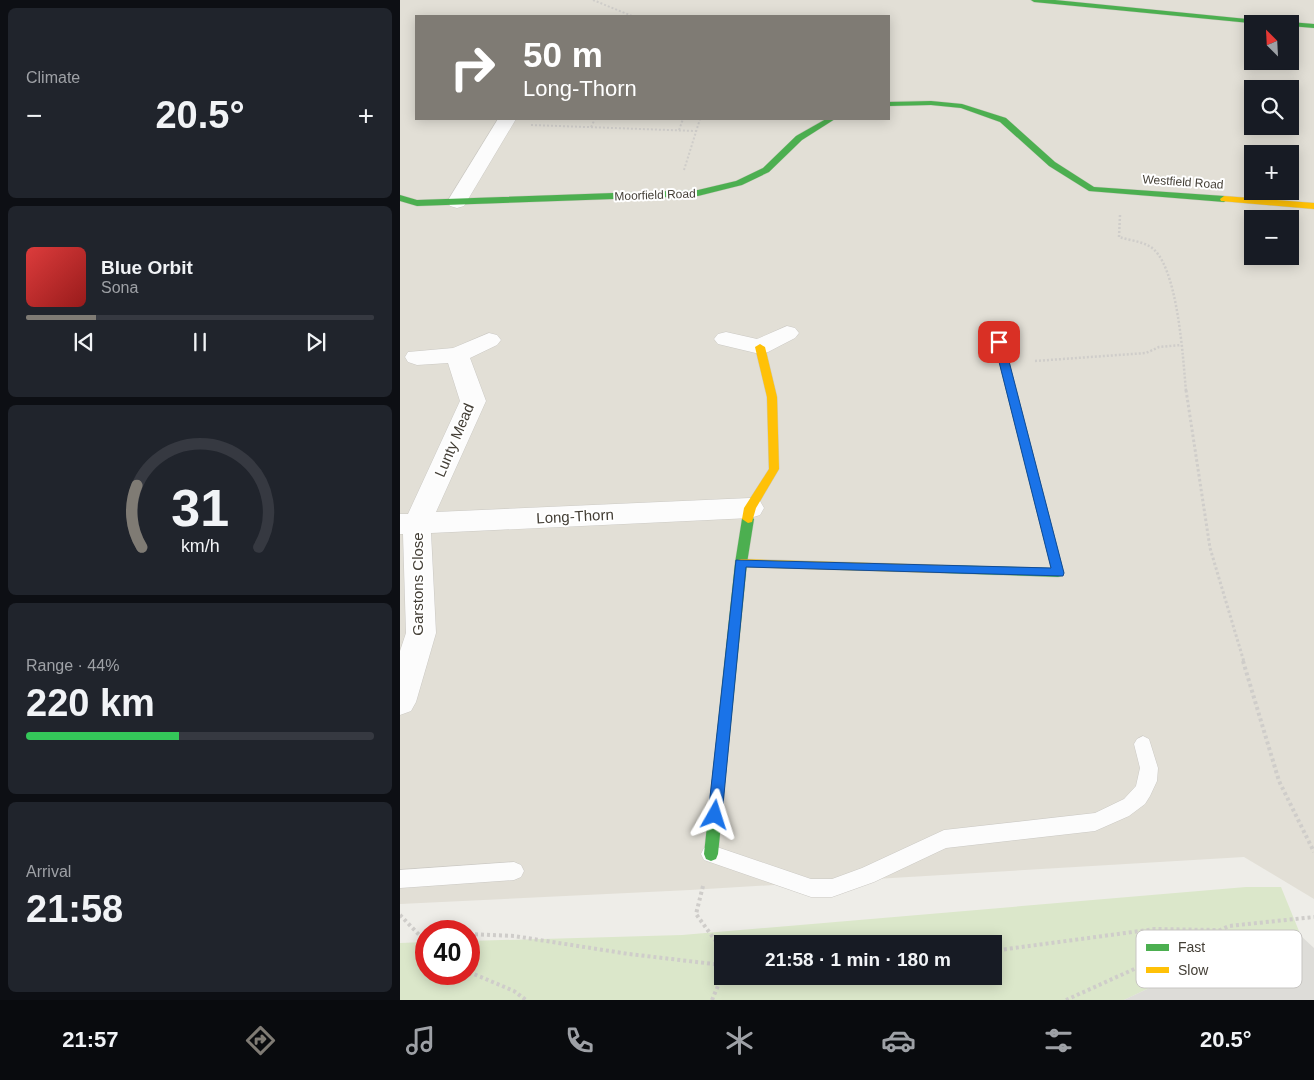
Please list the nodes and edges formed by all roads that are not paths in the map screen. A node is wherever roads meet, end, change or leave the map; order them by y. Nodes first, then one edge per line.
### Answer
1 (1034, 0) edge
2 (1244, 20) edge
3 (1299, 25) edge
4 (1314, 26) edge
5 (890, 104) edge
6 (828, 120) edge
7 (505, 122) edge
8 (400, 198) edge
9 (457, 202) junction
10 (1314, 206) edge
11 (787, 333) dead end
12 (726, 339) dead end
13 (489, 340) dead end
14 (999, 342) dead end
15 (760, 347) junction
16 (458, 356) junction
17 (417, 357) dead end
18 (750, 508) junction
19 (408, 524) edge
20 (741, 563) junction
21 (400, 702) edge
22 (1143, 744) dead end
23 (711, 854) joint
24 (514, 871) dead end
25 (400, 879) edge

1 - 2 street
3 - 4 street
5 - 10 street, Westfield Road
6 - 9 street, Moorfield Road
7 - 9 street
8 - 9 street, Moorfield Road
11 - 15 street
12 - 15 street
13 - 16 street
14 - 20 street
15 - 18 street
16 - 17 street
16 - 19 street, Lunty Mead
18 - 19 street, Long-Thorn
18 - 20 street
19 - 21 street, Garstons Close
20 - 23 street
22 - 23 lane
24 - 25 lane

